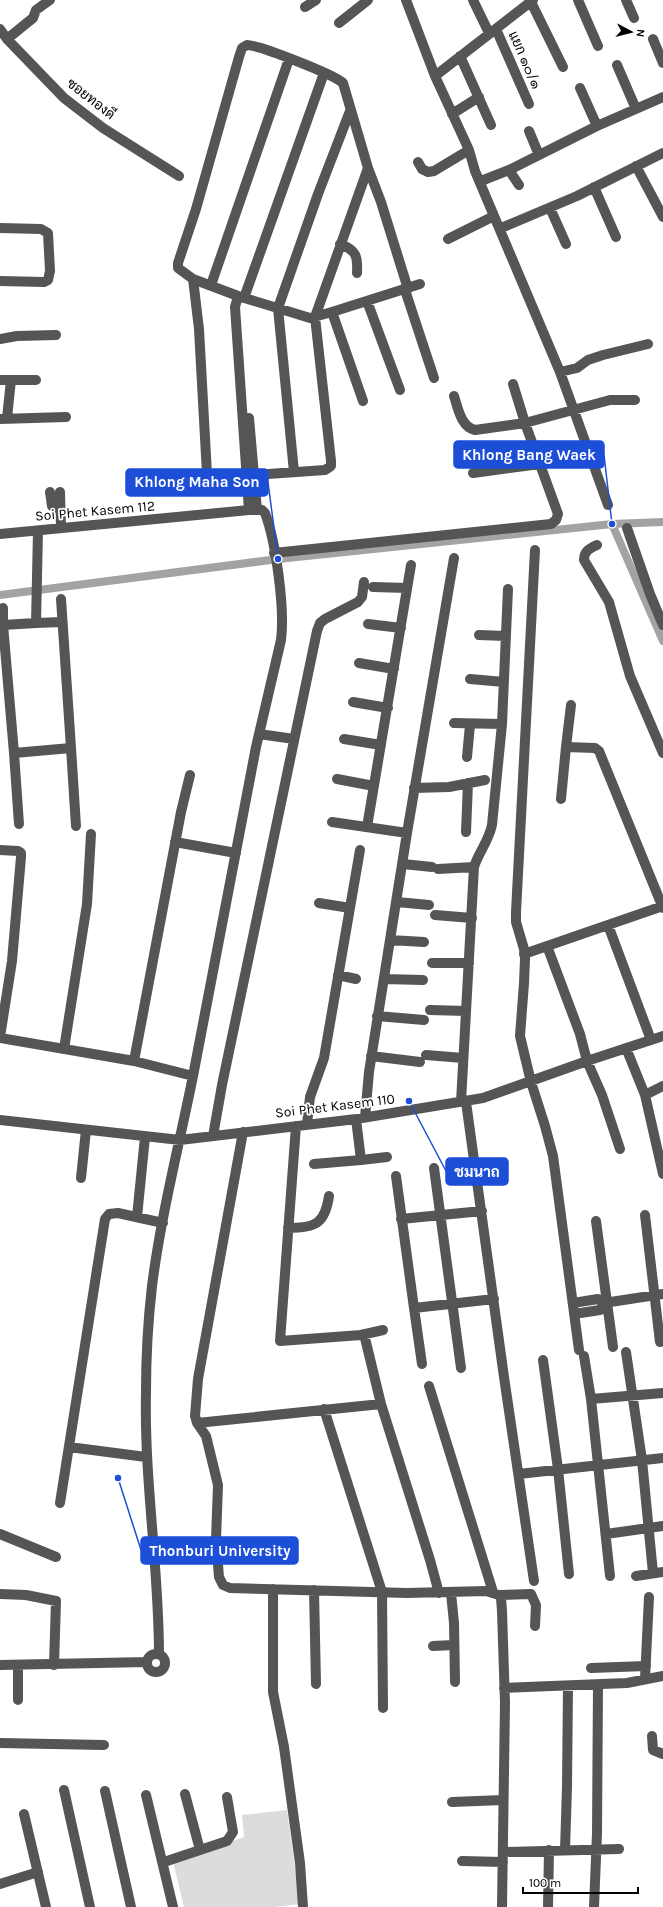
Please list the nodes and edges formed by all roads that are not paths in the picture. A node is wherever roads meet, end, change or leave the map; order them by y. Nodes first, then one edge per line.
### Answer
1 (50, 0) edge
2 (316, 0) edge
3 (368, 0) edge
4 (406, 0) edge
5 (473, 0) edge
6 (516, 0) edge
7 (578, 0) edge
8 (626, 0) edge
9 (532, 1) edge
10 (305, 7) dead end
11 (521, 10) junction
12 (634, 18) dead end
13 (339, 23) dead end
14 (0, 29) edge
15 (492, 31) junction
16 (7, 39) junction
17 (653, 39) dead end
18 (598, 46) dead end
19 (460, 56) junction
20 (289, 59) junction
21 (663, 63) edge
22 (617, 65) dead end
23 (563, 67) dead end
24 (324, 72) junction
25 (435, 76) junction
26 (580, 88) dead end
27 (663, 97) edge
28 (479, 98) junction
29 (529, 104) dead end
30 (636, 108) junction
31 (350, 111) junction
32 (452, 114) junction
33 (491, 125) dead end
34 (597, 126) junction
35 (529, 131) dead end
36 (469, 150) junction
37 (663, 153) edge
38 (539, 155) junction
39 (418, 162) dead end
40 (636, 166) junction
41 (368, 168) junction
42 (509, 170) junction
43 (179, 176) dead end
44 (480, 181) junction
45 (519, 185) dead end
46 (594, 187) junction
47 (550, 208) junction
48 (494, 216) junction
49 (663, 217) edge
50 (0, 228) edge
51 (501, 228) junction
52 (616, 237) dead end
53 (448, 239) dead end
54 (340, 244) junction
55 (566, 244) dead end
56 (356, 273) dead end
57 (193, 279) junction
58 (0, 281) edge
59 (420, 284) dead end
60 (211, 285) junction
61 (406, 289) junction
62 (240, 298) junction
63 (367, 301) junction
64 (278, 308) junction
65 (332, 312) junction
66 (315, 317) junction
67 (56, 335) dead end
68 (0, 339) edge
69 (648, 344) dead end
70 (560, 372) junction
71 (434, 378) dead end
72 (0, 380) edge
73 (11, 380) junction
74 (36, 380) dead end
75 (513, 384) dead end
76 (400, 390) dead end
77 (454, 396) dead end
78 (635, 400) dead end
79 (363, 401) dead end
80 (571, 409) junction
81 (66, 417) dead end
82 (3, 419) edge
83 (525, 422) junction
84 (540, 464) junction
85 (294, 472) junction
86 (473, 473) dead end
87 (250, 476) junction
88 (55, 492) dead end
89 (608, 505) dead end
90 (253, 510) junction
91 (61, 528) junction
92 (627, 528) dead end
93 (38, 531) junction
94 (0, 534) edge
95 (597, 545) dead end
96 (535, 550) dead end
97 (275, 556) junction
98 (454, 558) dead end
99 (411, 565) dead end
100 (407, 588) junction
101 (508, 590) dead end
102 (61, 600) dead end
103 (3, 608) dead end
104 (62, 622) junction
105 (36, 623) junction
106 (368, 624) dead end
107 (3, 625) junction
108 (663, 625) edge
109 (401, 628) junction
110 (479, 635) dead end
111 (506, 636) junction
112 (359, 663) dead end
113 (394, 669) junction
114 (470, 679) dead end
115 (504, 682) junction
116 (353, 702) dead end
117 (570, 705) dead end
118 (388, 708) junction
119 (454, 723) dead end
120 (470, 724) junction
121 (502, 724) junction
122 (259, 734) junction
123 (294, 739) junction
124 (344, 739) dead end
125 (381, 746) junction
126 (566, 747) junction
127 (71, 748) junction
128 (14, 753) junction
129 (663, 753) edge
130 (467, 757) dead end
131 (190, 775) dead end
132 (337, 779) dead end
133 (485, 780) dead end
134 (468, 783) junction
135 (374, 786) junction
136 (414, 788) junction
137 (561, 799) dead end
138 (332, 822) dead end
139 (19, 824) dead end
140 (76, 826) dead end
141 (367, 827) junction
142 (466, 832) dead end
143 (407, 833) junction
144 (91, 834) dead end
145 (175, 842) junction
146 (0, 850) edge
147 (360, 850) dead end
148 (236, 853) junction
149 (403, 864) junction
150 (474, 867) junction
151 (397, 902) junction
152 (319, 903) dead end
153 (429, 905) dead end
154 (663, 907) edge
155 (350, 908) junction
156 (435, 916) dead end
157 (472, 918) junction
158 (608, 925) junction
159 (390, 940) junction
160 (424, 942) dead end
161 (547, 946) junction
162 (524, 954) junction
163 (432, 963) dead end
164 (469, 963) junction
165 (338, 976) junction
166 (356, 978) dead end
167 (384, 978) junction
168 (423, 980) dead end
169 (430, 1010) dead end
170 (466, 1011) junction
171 (377, 1016) junction
172 (424, 1020) dead end
173 (663, 1036) edge
174 (0, 1038) edge
175 (650, 1040) junction
176 (626, 1048) junction
177 (64, 1049) junction
178 (371, 1056) junction
179 (464, 1058) junction
180 (134, 1061) junction
181 (587, 1061) junction
182 (194, 1076) junction
183 (531, 1082) junction
184 (663, 1086) edge
185 (645, 1095) junction
186 (464, 1102) junction
187 (360, 1118) junction
188 (0, 1120) edge
189 (307, 1124) junction
190 (296, 1126) junction
191 (86, 1130) junction
192 (243, 1132) junction
193 (213, 1136) junction
194 (145, 1137) junction
195 (180, 1140) junction
196 (620, 1149) dead end
197 (387, 1157) dead end
198 (361, 1160) junction
199 (314, 1164) dead end
200 (434, 1168) dead end
201 (663, 1174) edge
202 (396, 1176) dead end
203 (81, 1178) dead end
204 (329, 1196) dead end
205 (482, 1211) junction
206 (645, 1215) dead end
207 (440, 1216) junction
208 (137, 1217) junction
209 (401, 1219) junction
210 (596, 1221) dead end
211 (163, 1223) junction
212 (288, 1228) junction
213 (659, 1295) edge
214 (494, 1299) junction
215 (572, 1303) junction
216 (606, 1303) junction
217 (451, 1304) junction
218 (414, 1308) junction
219 (574, 1314) junction
220 (383, 1330) dead end
221 (364, 1334) junction
222 (660, 1342) dead end
223 (613, 1347) dead end
224 (626, 1352) dead end
225 (543, 1360) dead end
226 (422, 1364) dead end
227 (461, 1368) dead end
228 (429, 1386) dead end
229 (663, 1393) edge
230 (632, 1395) junction
231 (591, 1398) junction
232 (381, 1404) junction
233 (324, 1409) junction
234 (197, 1423) junction
235 (69, 1446) junction
236 (146, 1457) junction
237 (663, 1458) edge
238 (642, 1460) junction
239 (598, 1465) junction
240 (558, 1469) junction
241 (518, 1474) junction
242 (60, 1503) dead end
243 (663, 1526) edge
244 (648, 1527) junction
245 (0, 1534) edge
246 (606, 1534) junction
247 (56, 1556) dead end
248 (658, 1572) edge
249 (569, 1574) dead end
250 (610, 1576) dead end
251 (636, 1576) dead end
252 (534, 1581) dead end
253 (273, 1589) junction
254 (314, 1590) junction
255 (382, 1592) junction
256 (439, 1593) junction
257 (451, 1593) junction
258 (0, 1594) edge
259 (496, 1594) junction
260 (649, 1597) dead end
261 (535, 1626) dead end
262 (454, 1645) junction
263 (433, 1646) dead end
264 (159, 1654) junction
265 (147, 1662) junction
266 (0, 1665) edge
267 (18, 1665) junction
268 (54, 1665) junction
269 (646, 1666) junction
270 (592, 1668) dead end
271 (663, 1676) edge
272 (645, 1679) junction
273 (455, 1682) dead end
274 (316, 1684) dead end
275 (598, 1684) junction
276 (568, 1686) junction
277 (504, 1688) junction
278 (18, 1700) dead end
279 (383, 1708) dead end
280 (652, 1736) dead end
281 (0, 1743) edge
282 (104, 1745) dead end
283 (663, 1754) edge
284 (64, 1790) dead end
285 (105, 1791) dead end
286 (185, 1794) dead end
287 (146, 1795) dead end
288 (227, 1797) dead end
289 (504, 1800) junction
290 (452, 1802) dead end
291 (24, 1814) dead end
292 (619, 1849) dead end
293 (200, 1850) junction
294 (549, 1850) junction
295 (565, 1850) junction
296 (596, 1850) junction
297 (503, 1857) junction
298 (462, 1861) dead end
299 (164, 1862) junction
300 (38, 1872) junction
301 (0, 1884) edge
302 (46, 1907) edge
303 (90, 1907) edge
304 (131, 1907) edge
305 (173, 1907) edge
306 (303, 1907) edge
307 (502, 1907) edge
308 (548, 1907) edge
309 (594, 1907) edge

1 - 16 street
2 - 10 street
3 - 13 street
4 - 25 street
5 - 15 street, แยก ๑๐/๑
6 - 11 street
7 - 18 street
8 - 12 street
9 - 11 street
9 - 23 street
11 - 15 street
14 - 16 street, ซอยทองดี
15 - 19 street
15 - 29 street, แยก ๑๐/๑
16 - 43 street, ซอยทองดี
17 - 21 street
19 - 25 street
19 - 28 street
20 - 24 street
20 - 57 street
20 - 60 street
22 - 30 street
24 - 31 street
24 - 62 street
25 - 32 street
26 - 34 street
27 - 30 street
28 - 32 street
28 - 33 street
30 - 34 street
31 - 41 street
31 - 64 street
32 - 36 street
34 - 38 street
35 - 38 street
36 - 39 street
36 - 44 street
37 - 40 street
38 - 42 street
40 - 46 street
40 - 49 street
41 - 54 street
41 - 61 street
42 - 44 street
42 - 45 street
44 - 48 street
46 - 47 street
46 - 52 street
47 - 51 street
47 - 55 street
48 - 51 street
48 - 53 street
50 - 58 street
51 - 70 street
54 - 56 street
54 - 66 street
57 - 60 street
57 - 87 street
59 - 61 street
60 - 62 street
61 - 63 street
61 - 71 street
62 - 64 street
62 - 87 street
63 - 65 street
63 - 76 street
64 - 66 street
64 - 85 street
65 - 66 street
65 - 79 street
66 - 85 street
67 - 68 street
69 - 70 street
70 - 80 street
72 - 73 street
73 - 74 street
73 - 82 street
75 - 83 street
77 - 83 street
78 - 80 street
80 - 83 street
80 - 89 street
81 - 82 street
83 - 84 street
84 - 86 street
84 - 97 street
85 - 87 street
87 - 90 street
88 - 91 street
90 - 91 street, Soi Phet Kasem 112
90 - 97 street
91 - 93 street, Soi Phet Kasem 112
92 - 108 street
93 - 94 street, Soi Phet Kasem 112
93 - 105 street
95 - 129 street
96 - 162 street
97 - 122 street
98 - 136 street
99 - 100 street
100 - 109 street
100 - 123 street
101 - 111 street
102 - 104 street
103 - 107 street
104 - 105 street
104 - 127 street
105 - 107 street
106 - 109 street
107 - 128 street
109 - 113 street
110 - 111 street
111 - 115 street
112 - 113 street
113 - 118 street
114 - 115 street
115 - 121 street
116 - 118 street
117 - 126 street
118 - 125 street
119 - 120 street
120 - 121 street
120 - 130 street
121 - 150 street
122 - 123 street
122 - 148 street
123 - 193 street
124 - 125 street
125 - 135 street
126 - 137 street
126 - 154 street
127 - 128 street
127 - 140 street
128 - 139 street
131 - 145 street
132 - 135 street
133 - 134 street
134 - 136 street
134 - 142 street
135 - 141 street
136 - 143 street
138 - 141 street
141 - 143 street
143 - 149 street
144 - 177 street
145 - 148 street
145 - 180 street
146 - 174 street
147 - 155 street
148 - 182 street
149 - 150 street
149 - 151 street
150 - 157 street
151 - 153 street
151 - 159 street
152 - 155 street
154 - 158 street
155 - 165 street
156 - 157 street
157 - 164 street
158 - 161 street
158 - 175 street
159 - 160 street
159 - 167 street
161 - 162 street
161 - 181 street
162 - 183 street
163 - 164 street
164 - 170 street
165 - 166 street
165 - 189 street
167 - 168 street
167 - 171 street
169 - 170 street
170 - 179 street
171 - 172 street
171 - 178 street
173 - 175 street, Soi Phet Kasem 110
174 - 177 street
175 - 176 street, Soi Phet Kasem 110
176 - 181 street, Soi Phet Kasem 110
176 - 185 street
177 - 180 street
178 - 179 street
178 - 187 street
179 - 186 street
180 - 182 street
181 - 183 street, Soi Phet Kasem 110
181 - 196 street
182 - 195 street
183 - 186 street, Soi Phet Kasem 110
183 - 215 street
184 - 185 street
185 - 201 street
186 - 187 street, Soi Phet Kasem 110
186 - 205 street
187 - 189 street, Soi Phet Kasem 110
187 - 198 street
188 - 191 street, Soi Phet Kasem 110
189 - 190 street, Soi Phet Kasem 110
190 - 192 street, Soi Phet Kasem 110
190 - 212 street
191 - 194 street, Soi Phet Kasem 110
191 - 203 street
192 - 193 street, Soi Phet Kasem 110
192 - 234 street
193 - 195 street, Soi Phet Kasem 110
194 - 195 street, Soi Phet Kasem 110
194 - 208 street
195 - 211 street
197 - 198 street
198 - 199 street
200 - 207 street
202 - 209 street
204 - 212 street
205 - 207 street
205 - 214 street
206 - 213 street
207 - 209 street
207 - 217 street
208 - 211 street
208 - 235 street
209 - 218 street
210 - 216 street
211 - 236 street
212 - 221 street
213 - 216 street
213 - 222 street
214 - 217 street
214 - 241 street
215 - 216 street
215 - 219 street
216 - 219 street
216 - 223 street
217 - 218 street
217 - 227 street
218 - 226 street
219 - 231 street
220 - 221 street
221 - 232 street
224 - 230 street
225 - 240 street
228 - 259 street
229 - 230 street
230 - 231 street
230 - 238 street
231 - 239 street
232 - 233 street
232 - 256 street
233 - 234 street
233 - 255 street
234 - 253 street
235 - 236 street
235 - 242 street
236 - 264 street
237 - 238 street
238 - 239 street
238 - 244 street
239 - 240 street
239 - 246 street
240 - 241 street
240 - 249 street
241 - 252 street
243 - 244 street
244 - 246 street
244 - 248 street
245 - 247 street
246 - 250 street
248 - 251 street
253 - 254 street
253 - 306 street
254 - 255 street
254 - 274 street
255 - 256 street
255 - 279 street
256 - 257 street
257 - 259 street
257 - 262 street
258 - 268 street
259 - 261 street
259 - 277 street
260 - 269 street
262 - 263 street
262 - 273 street
264 - 265 street
264 - 265 street
265 - 268 street
266 - 267 street
267 - 268 street
267 - 278 street
269 - 270 street
269 - 272 street
271 - 272 street
272 - 275 street
275 - 276 street
275 - 296 street
276 - 277 street
276 - 295 street
277 - 289 street
280 - 283 street
281 - 282 street
284 - 303 street
285 - 304 street
286 - 293 street
287 - 299 street
288 - 293 street
289 - 290 street
289 - 297 street
291 - 300 street
292 - 296 street
293 - 299 street
294 - 295 street
294 - 297 street
294 - 308 street
295 - 296 street
296 - 309 street
297 - 298 street
297 - 307 street
299 - 305 street
300 - 301 street
300 - 302 street

